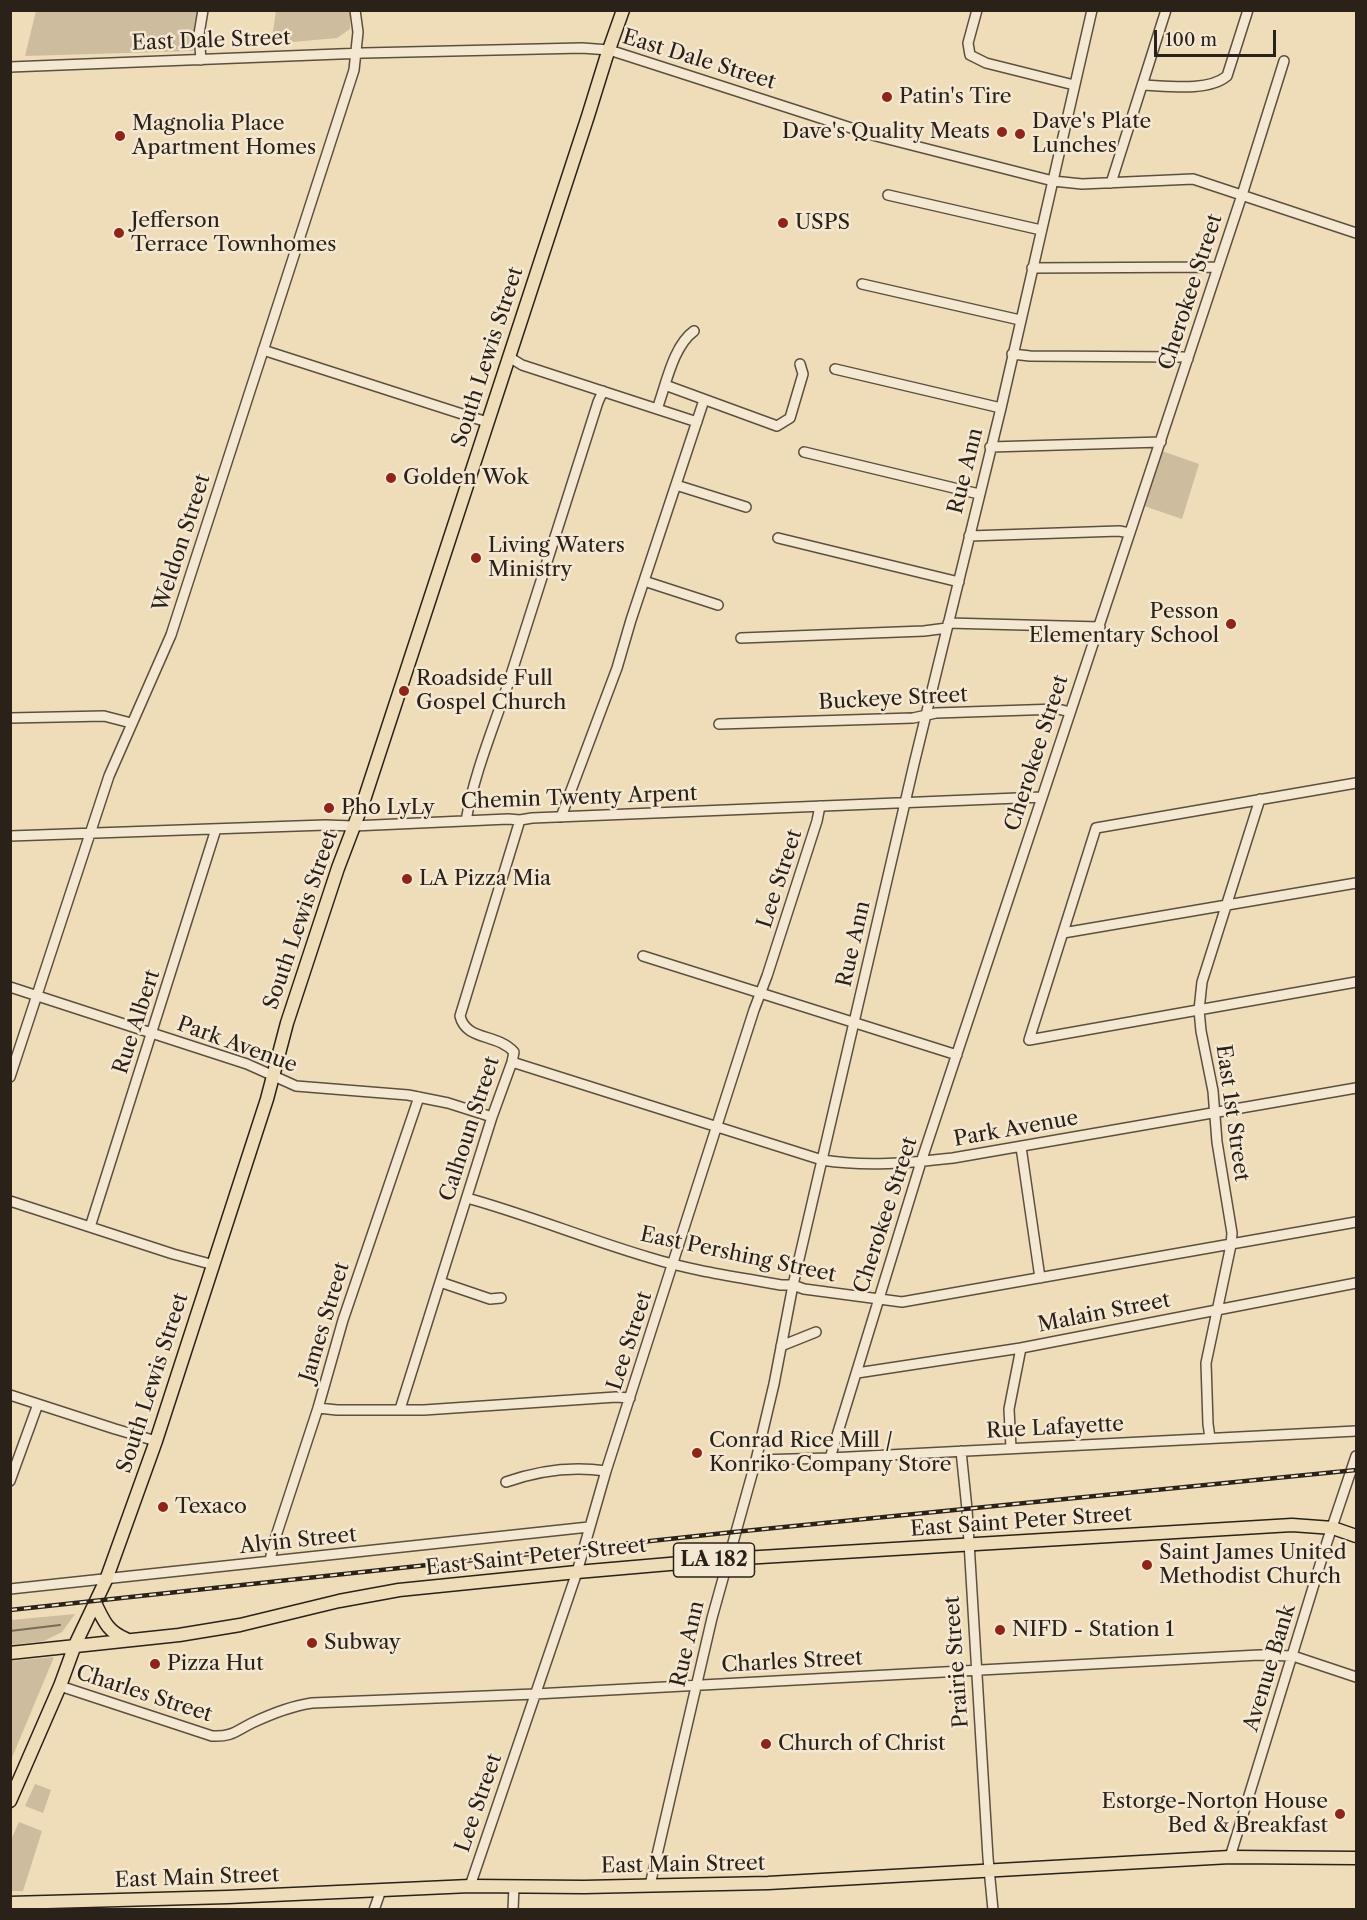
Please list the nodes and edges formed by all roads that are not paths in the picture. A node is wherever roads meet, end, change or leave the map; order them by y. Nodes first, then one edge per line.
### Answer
1 (203, 10) edge
2 (355, 10) edge
3 (623, 10) edge
4 (977, 10) edge
5 (1092, 10) edge
6 (1166, 10) edge
7 (1248, 10) edge
8 (609, 50) junction
9 (356, 54) junction
10 (201, 60) junction
11 (1284, 61) dead end
12 (10, 67) edge
13 (1074, 85) junction
14 (1143, 85) junction
15 (1053, 181) junction
16 (1110, 183) junction
17 (888, 195) dead end
18 (1242, 195) junction
19 (1041, 230) junction
20 (1356, 233) edge
21 (1218, 267) junction
22 (1032, 268) junction
23 (862, 284) dead end
24 (1020, 320) junction
25 (694, 332) dead end
26 (263, 350) junction
27 (1012, 354) junction
28 (509, 357) junction
29 (1188, 358) junction
30 (800, 364) dead end
31 (835, 369) dead end
32 (665, 385) junction
33 (603, 391) junction
34 (705, 400) junction
35 (657, 408) junction
36 (1001, 408) junction
37 (487, 422) junction
38 (697, 422) junction
39 (1161, 442) junction
40 (990, 447) junction
41 (804, 452) dead end
42 (676, 485) junction
43 (979, 494) junction
44 (746, 507) dead end
45 (1130, 533) junction
46 (969, 536) junction
47 (778, 538) dead end
48 (644, 581) junction
49 (958, 582) junction
50 (718, 605) dead end
51 (948, 625) junction
52 (1100, 627) junction
53 (741, 638) dead end
54 (1070, 712) junction
55 (926, 715) junction
56 (10, 718) edge
57 (131, 723) junction
58 (719, 724) dead end
59 (1356, 783) edge
60 (1042, 797) junction
61 (1260, 799) junction
62 (906, 802) junction
63 (820, 806) junction
64 (561, 817) junction
65 (466, 820) junction
66 (520, 820) junction
67 (353, 826) junction
68 (216, 829) junction
69 (90, 834) junction
70 (10, 836) edge
71 (1356, 882) edge
72 (1226, 905) junction
73 (1063, 933) junction
74 (643, 956) dead end
75 (1356, 982) edge
76 (10, 987) edge
77 (760, 993) junction
78 (37, 996) junction
79 (1199, 1010) junction
80 (855, 1022) junction
81 (152, 1034) junction
82 (957, 1054) junction
83 (512, 1062) junction
84 (273, 1075) junction
85 (10, 1077) edge
86 (1356, 1088) edge
87 (419, 1096) junction
88 (1214, 1113) junction
89 (492, 1117) junction
90 (717, 1126) junction
91 (1020, 1147) junction
92 (822, 1160) junction
93 (921, 1162) junction
94 (467, 1198) junction
95 (10, 1202) edge
96 (1356, 1222) edge
97 (90, 1227) junction
98 (1231, 1245) junction
99 (673, 1264) junction
100 (214, 1265) junction
101 (1040, 1278) junction
102 (440, 1282) junction
103 (1356, 1283) edge
104 (794, 1285) junction
105 (501, 1298) dead end
106 (877, 1300) junction
107 (1217, 1310) junction
108 (816, 1332) dead end
109 (781, 1346) junction
110 (1021, 1348) junction
111 (857, 1373) junction
112 (10, 1395) edge
113 (630, 1398) junction
114 (38, 1404) junction
115 (318, 1408) junction
116 (400, 1410) junction
117 (1356, 1431) edge
118 (1210, 1438) junction
119 (156, 1440) junction
120 (1011, 1448) junction
121 (961, 1451) junction
122 (1356, 1456) edge
123 (830, 1458) junction
124 (756, 1460) junction
125 (606, 1471) junction
126 (10, 1481) edge
127 (506, 1482) dead end
128 (589, 1527) junction
129 (1333, 1528) junction
130 (1356, 1536) edge
131 (968, 1545) junction
132 (727, 1559) junction
133 (270, 1560) junction
134 (577, 1572) junction
135 (106, 1580) junction
136 (10, 1589) edge
137 (95, 1603) junction
138 (127, 1640) junction
139 (75, 1645) junction
140 (10, 1653) edge
141 (1293, 1656) junction
142 (976, 1670) junction
143 (1356, 1677) edge
144 (696, 1685) junction
145 (60, 1686) junction
146 (535, 1694) junction
147 (10, 1801) edge
148 (1230, 1857) junction
149 (1356, 1857) edge
150 (989, 1871) junction
151 (470, 1886) junction
152 (514, 1886) junction
153 (650, 1886) junction
154 (381, 1890) junction
155 (11, 1903) edge
156 (374, 1910) edge
157 (513, 1910) edge
158 (993, 1910) edge

1 - 10 street
2 - 9 street, Weldon Street
3 - 8 main road, South Lewis Street
4 - 13 street
5 - 13 street, Rue Ann
6 - 14 street
7 - 14 street
8 - 9 street, East Dale Street
8 - 15 street, East Dale Street
8 - 28 main road, South Lewis Street
9 - 10 street, East Dale Street
9 - 26 street, Weldon Street
10 - 12 street, East Dale Street
11 - 18 street, Cherokee Street
13 - 15 street, Rue Ann
14 - 16 street
15 - 16 street, East Dale Street
15 - 19 street, Rue Ann
16 - 18 street, East Dale Street
17 - 19 street
18 - 20 street, East Dale Street
18 - 21 street, Cherokee Street
19 - 22 street, Rue Ann
21 - 22 street
21 - 29 street, Cherokee Street
22 - 24 street, Rue Ann
23 - 24 street
24 - 27 street, Rue Ann
25 - 32 street
26 - 37 street
26 - 57 street, Weldon Street
27 - 29 street
27 - 36 street, Rue Ann
28 - 33 street
28 - 37 main road, South Lewis Street
29 - 39 street, Cherokee Street
30 - 34 street
31 - 36 street
32 - 34 street
32 - 35 street
33 - 35 street
33 - 65 street
34 - 38 street
35 - 38 street
36 - 40 street, Rue Ann
37 - 67 main road, South Lewis Street
38 - 42 street
39 - 40 street
39 - 45 street, Cherokee Street
40 - 43 street, Rue Ann
41 - 43 street
42 - 44 street
42 - 48 street
43 - 46 street, Rue Ann
45 - 46 street
45 - 52 street, Cherokee Street
46 - 49 street, Rue Ann
47 - 49 street
48 - 50 street
48 - 64 street
49 - 51 street, Rue Ann
51 - 52 street
51 - 53 street
51 - 55 street, Rue Ann
52 - 54 street, Cherokee Street
54 - 55 street, Buckeye Street
54 - 60 street, Cherokee Street
55 - 58 street, Buckeye Street
55 - 62 street, Rue Ann
56 - 57 street
57 - 69 street, Weldon Street
59 - 61 street
60 - 62 street, Chemin Twenty Arpent
60 - 82 street, Cherokee Street
61 - 72 street, East 1st Street
61 - 73 street
62 - 63 street, Chemin Twenty Arpent
62 - 80 street, Rue Ann
63 - 64 street, Chemin Twenty Arpent
63 - 77 street, Lee Street
64 - 66 street, Chemin Twenty Arpent
65 - 66 street, Chemin Twenty Arpent
65 - 67 street, Chemin Twenty Arpent
66 - 83 street, Calhoun Street
67 - 68 street, Chemin Twenty Arpent
67 - 84 main road, South Lewis Street
68 - 69 street, Chemin Twenty Arpent
68 - 81 street, Rue Albert
69 - 70 street, Chemin Twenty Arpent
69 - 78 street, Weldon Street
71 - 72 street
72 - 73 street
72 - 79 street, East 1st Street
73 - 79 street
74 - 77 street
75 - 79 street
76 - 78 street, Park Avenue
77 - 80 street
77 - 90 street, Lee Street
78 - 81 street, Park Avenue
78 - 85 street, Weldon Street
79 - 88 street, East 1st Street
80 - 82 street
80 - 92 street, Rue Ann
81 - 84 street, Park Avenue
81 - 97 street, Rue Albert
82 - 93 street, Cherokee Street
83 - 89 street, Calhoun Street
83 - 90 street, Park Avenue
84 - 87 street, Park Avenue
84 - 100 main road, South Lewis Street
86 - 88 street, Park Avenue
87 - 89 street, Park Avenue
87 - 115 street, James Street
88 - 91 street, Park Avenue
88 - 98 street, East 1st Street
89 - 94 street, Calhoun Street
90 - 92 street, Park Avenue
90 - 99 street, Lee Street
91 - 93 street, Park Avenue
91 - 101 street
92 - 93 street, Park Avenue
92 - 104 street, Rue Ann
93 - 106 street, Cherokee Street
94 - 99 street, East Pershing Street
94 - 102 street, Calhoun Street
95 - 97 street
96 - 98 street, East Pershing Street
97 - 100 street
98 - 101 street, East Pershing Street
98 - 107 street, East 1st Street
99 - 104 street, East Pershing Street
99 - 113 street, Lee Street
100 - 119 main road, South Lewis Street
101 - 106 street, East Pershing Street
102 - 105 street
102 - 116 street, Calhoun Street
103 - 107 street, Malain Street
104 - 106 street, East Pershing Street
104 - 109 street, Rue Ann
106 - 111 street, Cherokee Street
107 - 110 street, Malain Street
107 - 118 street, East 1st Street
108 - 109 street
109 - 124 street, Rue Ann
110 - 111 street, Malain Street
110 - 120 street
111 - 123 street, Cherokee Street
112 - 114 street
113 - 116 street
113 - 125 street, Lee Street
114 - 119 street
114 - 126 street
115 - 116 street
115 - 133 street, James Street
117 - 118 street, Rue Lafayette
118 - 120 street, Rue Lafayette
119 - 135 main road, South Lewis Street
120 - 121 street, Rue Lafayette
121 - 123 street, Rue Lafayette
121 - 131 street, Prairie Street
122 - 129 street, Avenue Bank
123 - 124 street, Rue Lafayette
124 - 132 street, Rue Ann
125 - 127 street
125 - 128 street, Lee Street
128 - 133 street, Alvin Street
128 - 134 street, Lee Street
129 - 130 main road, East Saint Peter Street / LA 182
129 - 131 main road, East Saint Peter Street / LA 182
129 - 141 street, Avenue Bank
131 - 132 main road, East Saint Peter Street / LA 182
131 - 142 street, Prairie Street
132 - 134 main road, East Saint Peter Street / LA 182
132 - 144 street, Rue Ann
133 - 135 street, Alvin Street
134 - 138 main road, East Saint Peter Street / LA 182
134 - 146 street, Lee Street
135 - 136 street, Alvin Street
135 - 137 main road, South Lewis Street
137 - 138 main road
137 - 139 main road, South Lewis Street
138 - 139 main road, East Saint Peter Street / LA 182
139 - 140 main road, East Saint Peter Street / LA 182
139 - 145 main road, South Lewis Street
141 - 142 street, Charles Street
141 - 143 street, Charles Street
141 - 148 street, Avenue Bank
142 - 144 street, Charles Street
142 - 150 street, Prairie Street
144 - 146 street, Charles Street
144 - 153 street, Rue Ann
145 - 146 street, Charles Street
145 - 147 main road, South Lewis Street
146 - 151 street, Lee Street
148 - 149 main road, East Main Street
148 - 150 main road, East Main Street
150 - 153 main road, East Main Street
150 - 158 street, Prairie Street
151 - 152 main road, East Main Street
151 - 154 main road, East Main Street
152 - 153 main road, East Main Street
152 - 157 street
154 - 155 main road, East Main Street
154 - 156 street

